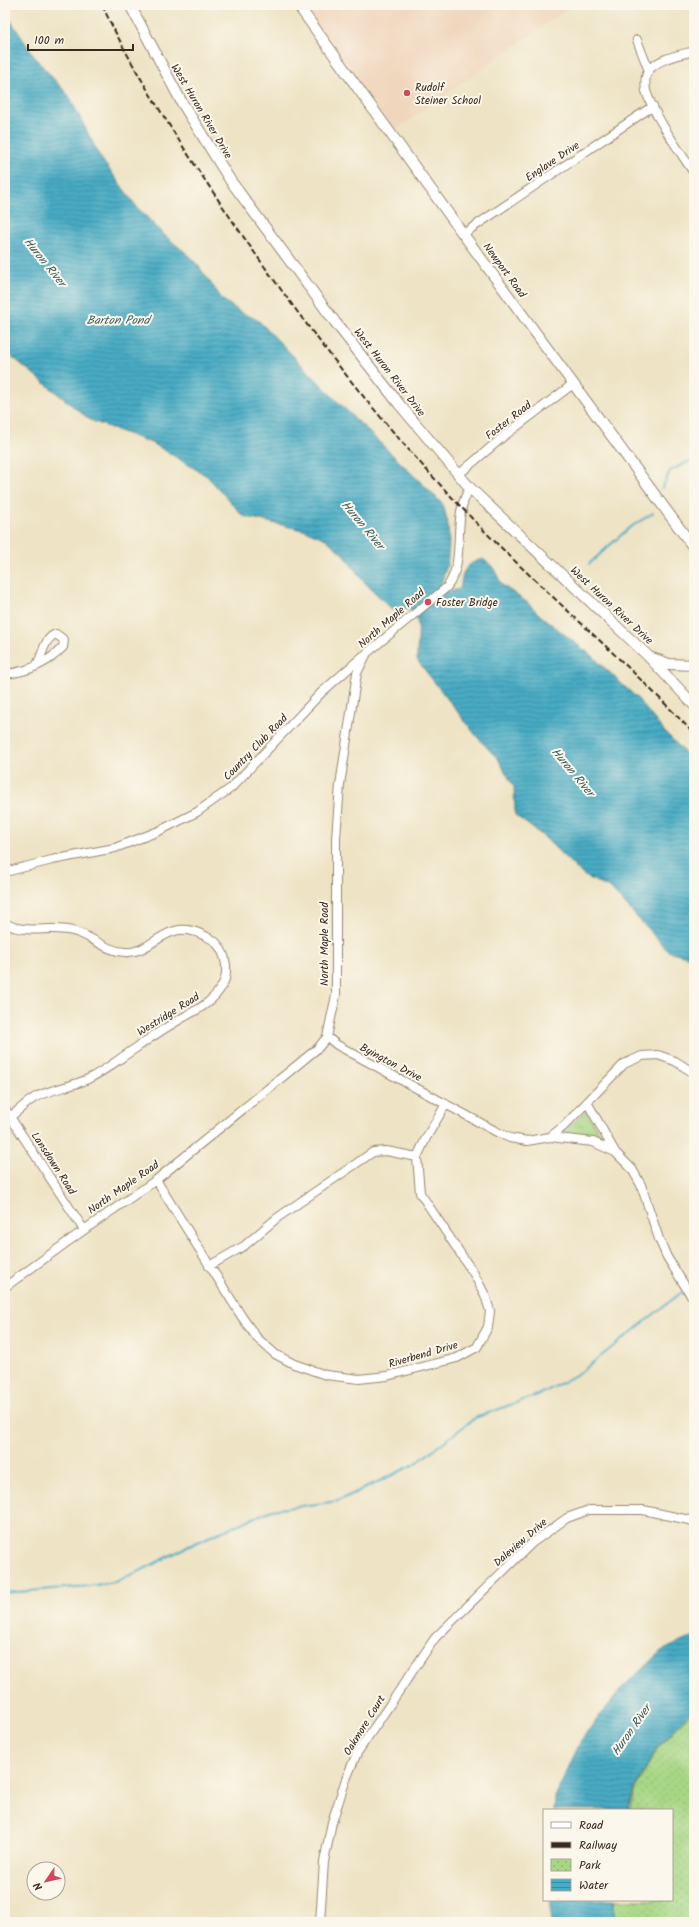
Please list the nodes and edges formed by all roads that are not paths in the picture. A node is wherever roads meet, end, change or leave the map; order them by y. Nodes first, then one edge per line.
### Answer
1 (130, 5) edge
2 (298, 5) edge
3 (637, 40) dead end
4 (694, 51) edge
5 (649, 71) junction
6 (653, 106) junction
7 (694, 173) edge
8 (463, 234) junction
9 (573, 384) junction
10 (458, 475) junction
11 (470, 488) junction
12 (694, 548) edge
13 (367, 653) junction
14 (648, 656) junction
15 (694, 665) edge
16 (36, 666) dead end
17 (5, 674) edge
18 (694, 705) edge
19 (5, 872) edge
20 (5, 923) edge
21 (327, 1037) junction
22 (694, 1073) edge
23 (587, 1102) junction
24 (446, 1104) junction
25 (5, 1109) edge
26 (10, 1117) junction
27 (550, 1137) junction
28 (615, 1152) junction
29 (417, 1157) junction
30 (156, 1180) junction
31 (84, 1230) junction
32 (209, 1266) junction
33 (5, 1287) edge
34 (694, 1297) edge
35 (694, 1521) edge
36 (483, 1591) joint
37 (320, 1922) edge

1 - 10 street, West Huron River Drive
2 - 8 street, Newport Road
3 - 5 street
4 - 5 street
5 - 6 street
6 - 7 street
6 - 8 street, Englave Drive
8 - 9 street, Newport Road
9 - 10 street, Foster Road
9 - 12 street, Newport Road
10 - 11 street, West Huron River Drive
11 - 13 street, North Maple Road
11 - 14 street, West Huron River Drive
13 - 19 street, Country Club Road
13 - 21 street, North Maple Road
14 - 15 street
14 - 18 street, West Huron River Drive
16 - 17 street
20 - 26 street, Westridge Road
21 - 24 street, Byington Drive
21 - 30 street, North Maple Road
22 - 23 street
23 - 27 street
23 - 28 street
24 - 27 street, Byington Drive
24 - 29 street
25 - 26 street, Lansdown Road
26 - 31 street, Lansdown Road
27 - 28 street, Byington Drive
28 - 34 street
29 - 32 street
29 - 32 street, Riverbend Drive
30 - 31 street, North Maple Road
30 - 32 street, Riverbend Drive
31 - 33 street, North Maple Road
35 - 36 street, Daleview Drive
36 - 37 street, Oakmore Court

